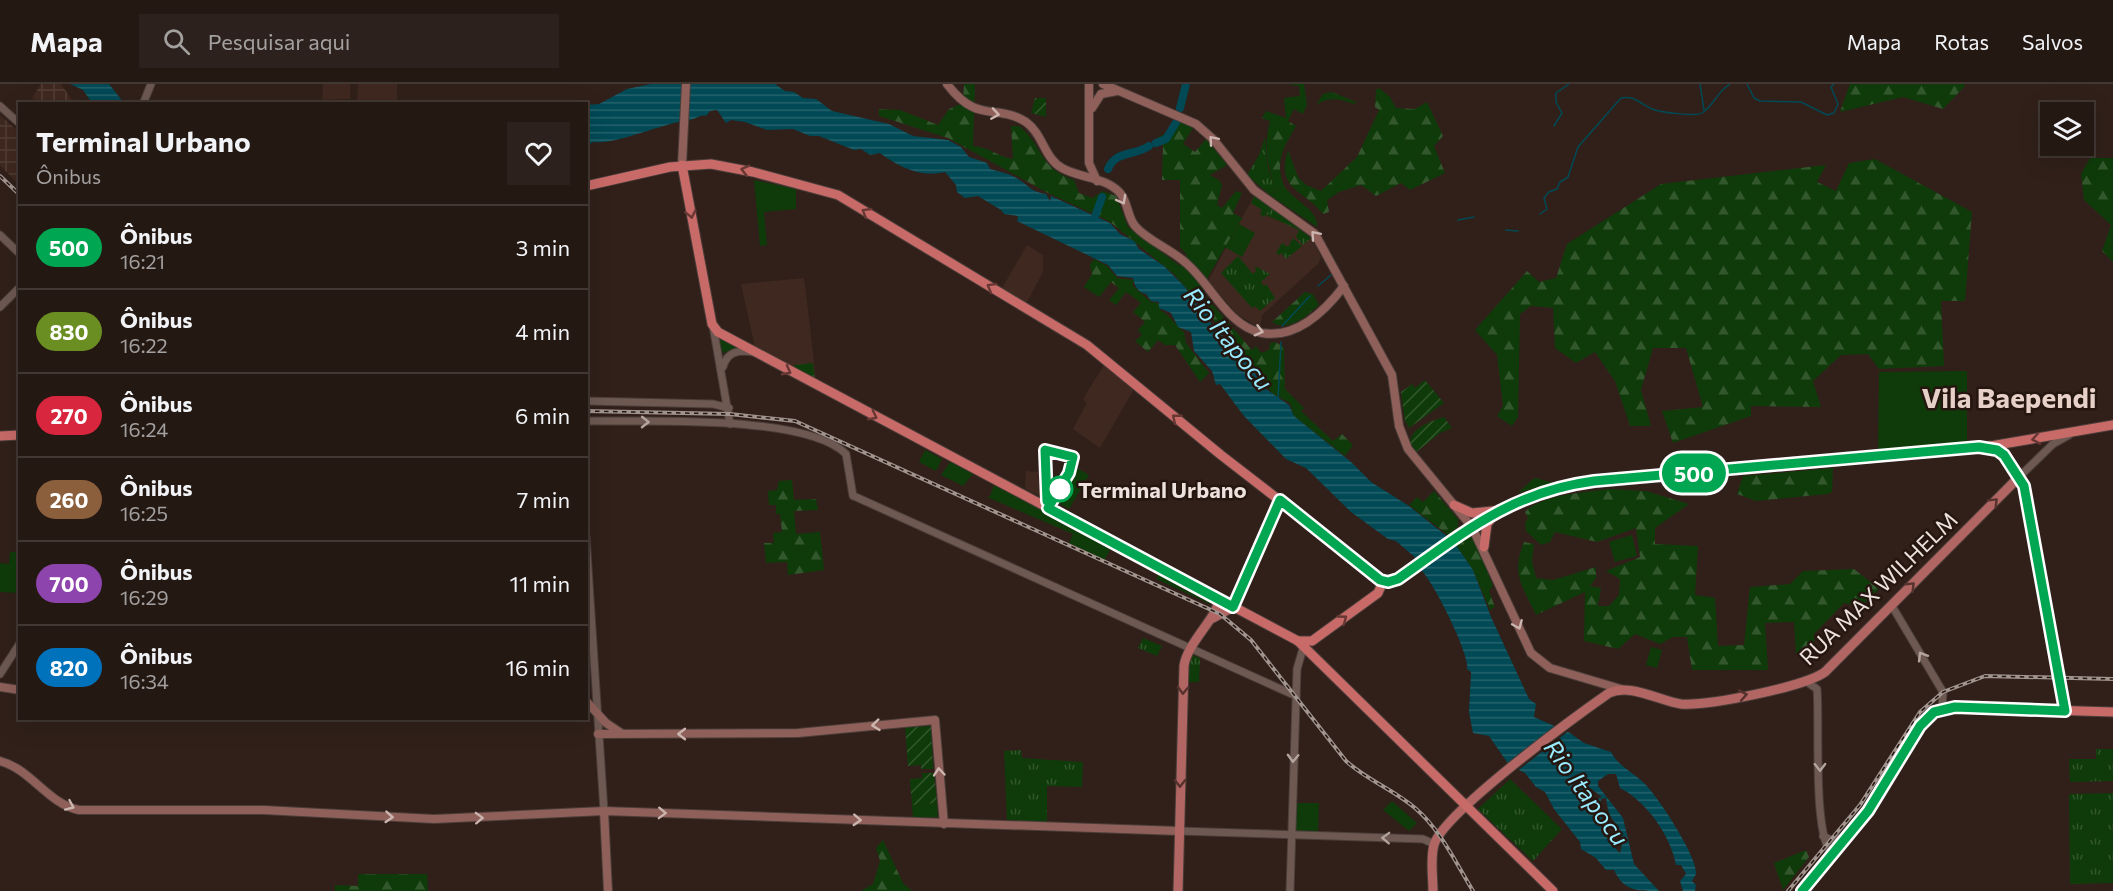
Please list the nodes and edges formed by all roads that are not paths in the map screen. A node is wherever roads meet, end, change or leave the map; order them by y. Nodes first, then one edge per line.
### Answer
1 (151, 84) edge
2 (686, 84) edge
3 (947, 84) edge
4 (1089, 84) edge
5 (1102, 84) edge
6 (1120, 91) junction
7 (144, 102) edge
8 (0, 106) edge
9 (1091, 109) junction
10 (18, 122) edge
11 (1089, 163) junction
12 (682, 165) junction
13 (1072, 172) junction
14 (1097, 181) junction
15 (588, 186) edge
16 (0, 235) edge
17 (18, 252) edge
18 (1344, 286) junction
19 (18, 289) edge
20 (1333, 300) junction
21 (1352, 301) junction
22 (0, 307) edge
23 (712, 324) junction
24 (718, 352) junction
25 (754, 352) junction
26 (728, 356) junction
27 (722, 370) junction
28 (726, 389) junction
29 (588, 401) edge
30 (714, 404) junction
31 (729, 412) junction
32 (588, 421) edge
33 (726, 424) junction
34 (740, 424) junction
35 (2113, 425) edge
36 (2081, 430) junction
37 (18, 435) edge
38 (0, 436) edge
39 (1979, 447) junction
40 (2020, 476) junction
41 (1280, 500) junction
42 (1454, 505) junction
43 (1501, 508) junction
44 (1472, 527) junction
45 (1484, 547) junction
46 (588, 568) edge
47 (1380, 580) junction
48 (1218, 599) junction
49 (1892, 606) junction
50 (1233, 607) junction
51 (1209, 620) junction
52 (1306, 644) junction
53 (18, 646) edge
54 (1189, 647) junction
55 (0, 674) edge
56 (1808, 682) junction
57 (0, 687) edge
58 (1623, 689) junction
59 (18, 690) edge
60 (596, 694) junction
61 (1296, 696) junction
62 (588, 699) edge
63 (588, 702) edge
64 (1942, 708) junction
65 (597, 711) junction
66 (2065, 711) junction
67 (2113, 711) edge
68 (598, 734) junction
69 (622, 734) junction
70 (0, 761) edge
71 (1466, 803) junction
72 (604, 811) junction
73 (944, 824) junction
74 (1179, 831) junction
75 (1292, 835) junction
76 (1823, 836) junction
77 (1848, 836) junction
78 (1434, 844) junction
79 (1826, 857) junction
80 (608, 891) edge
81 (1178, 891) edge
82 (1290, 891) edge
83 (1433, 891) edge
84 (1553, 891) edge
85 (1802, 891) edge

1 - 7 street
2 - 12 main road
3 -> 13 main road
4 - 9 main road
5 - 6 main road, RUA MAX WILHELM
6 - 9 main road
18 -> 6 main road, RUA MAX WILHELM
8 - 10 street
9 - 11 main road
11 - 13 main road
11 - 14 main road
12 - 15 highway
12 -> 23 highway
41 -> 12 highway
13 - 14 main road
14 -> 20 main road
16 - 17 street
18 - 20 main road
18 - 21 main road, RUA MAX WILHELM
19 - 22 street
20 - 21 main road
21 - 42 main road, RUA MAX WILHELM
23 - 24 street
23 - 25 highway
24 - 26 street
24 - 27 street
25 - 26 street
25 -> 48 highway
26 - 27 street
27 - 28 street
28 - 30 street
28 - 31 street
29 - 30 street
30 - 31 street
31 - 33 street
31 - 34 street
32 -> 33 street
33 - 34 street
34 - 54 street
35 - 36 highway
36 -> 39 highway
36 - 40 street, RUA MAX WILHELM
37 - 38 highway
39 - 40 main road
39 - 43 highway
49 -> 40 main road, RUA MAX WILHELM
40 - 66 street
41 - 47 highway
41 - 50 main road
42 - 43 highway
42 - 44 main road, RUA MAX WILHELM
43 - 44 highway
43 - 45 highway
44 - 45 main road, RUA MAX WILHELM
44 - 47 highway
45 -> 58 main road, RUA MAX WILHELM
46 - 60 street
52 -> 47 highway
48 - 50 highway
48 - 51 main road
49 - 56 main road, RUA MAX WILHELM
64 -> 49 street
50 - 51 main road
50 - 52 highway
51 - 54 main road
52 - 61 street
52 - 71 highway
53 - 55 street
54 - 61 street
54 -> 74 main road
58 -> 56 main road, RUA MAX WILHELM
56 -> 76 street
57 - 59 main road
58 - 71 main road
60 - 62 main road
60 - 65 street
61 -> 75 street
63 - 65 main road
64 - 66 highway
64 - 77 highway
65 - 68 street
65 - 69 main road
66 - 67 highway
68 - 69 main road
68 - 72 street
73 -> 69 main road
70 -> 72 main road
71 - 78 main road
71 - 84 highway
72 -> 73 main road
72 - 80 main road
73 - 74 main road
74 - 75 street
74 - 81 main road
78 -> 75 street
75 - 82 street
76 - 77 street
76 - 79 street
77 - 79 highway
78 - 83 main road
79 - 85 highway

